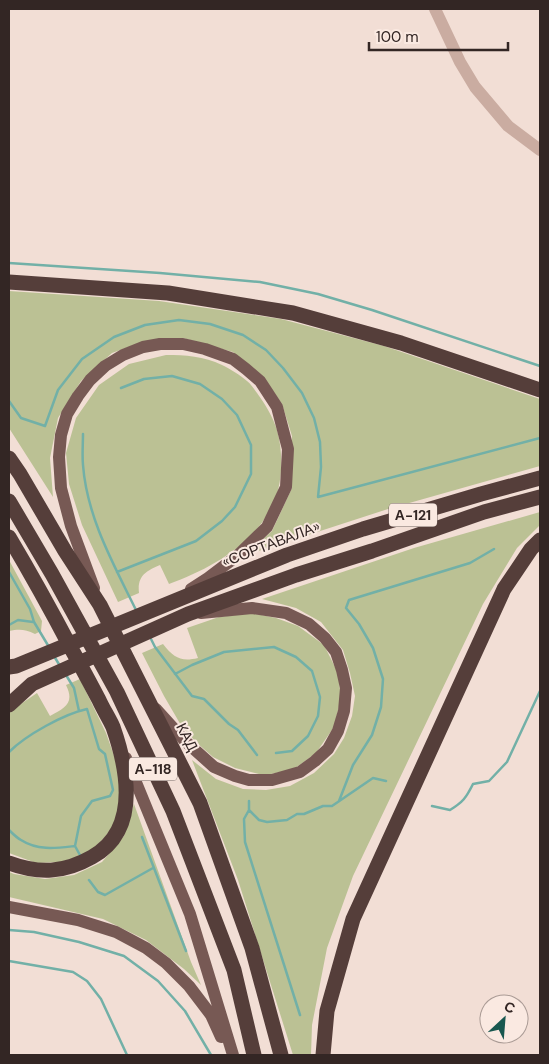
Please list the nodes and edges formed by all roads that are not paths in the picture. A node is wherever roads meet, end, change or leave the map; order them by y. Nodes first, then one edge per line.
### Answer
1 (435, 9) edge
2 (540, 150) edge
3 (9, 282) edge
4 (540, 390) edge
5 (9, 458) edge
6 (540, 478) edge
7 (540, 497) edge
8 (9, 501) edge
9 (9, 537) edge
10 (540, 540) edge
11 (9, 544) edge
12 (33, 577) junction
13 (169, 603) junction
14 (100, 605) junction
15 (188, 614) junction
16 (14, 666) edge
17 (39, 681) junction
18 (9, 697) edge
19 (150, 702) junction
20 (9, 705) edge
21 (112, 726) junction
22 (9, 862) edge
23 (9, 907) edge
24 (229, 1055) edge
25 (233, 1055) edge
26 (254, 1055) edge
27 (281, 1055) edge
28 (323, 1055) edge

1 - 2 street
3 - 4 highway
5 - 14 highway, КАД / А-118
6 - 13 highway, «СОРТАВАЛА» / А-121
7 - 15 highway, А-121
8 - 26 highway, А-118
9 - 12 highway
10 - 28 highway
11 - 12 highway
12 - 21 highway
13 - 14 main road
13 - 16 highway, «СОРТАВАЛА»
14 - 19 highway, КАД / А-118
15 - 17 highway, А-121
15 - 19 main road
17 - 18 main road
17 - 20 highway
19 - 27 highway, КАД / А-118
21 - 22 highway
21 - 25 main road
23 - 24 main road

